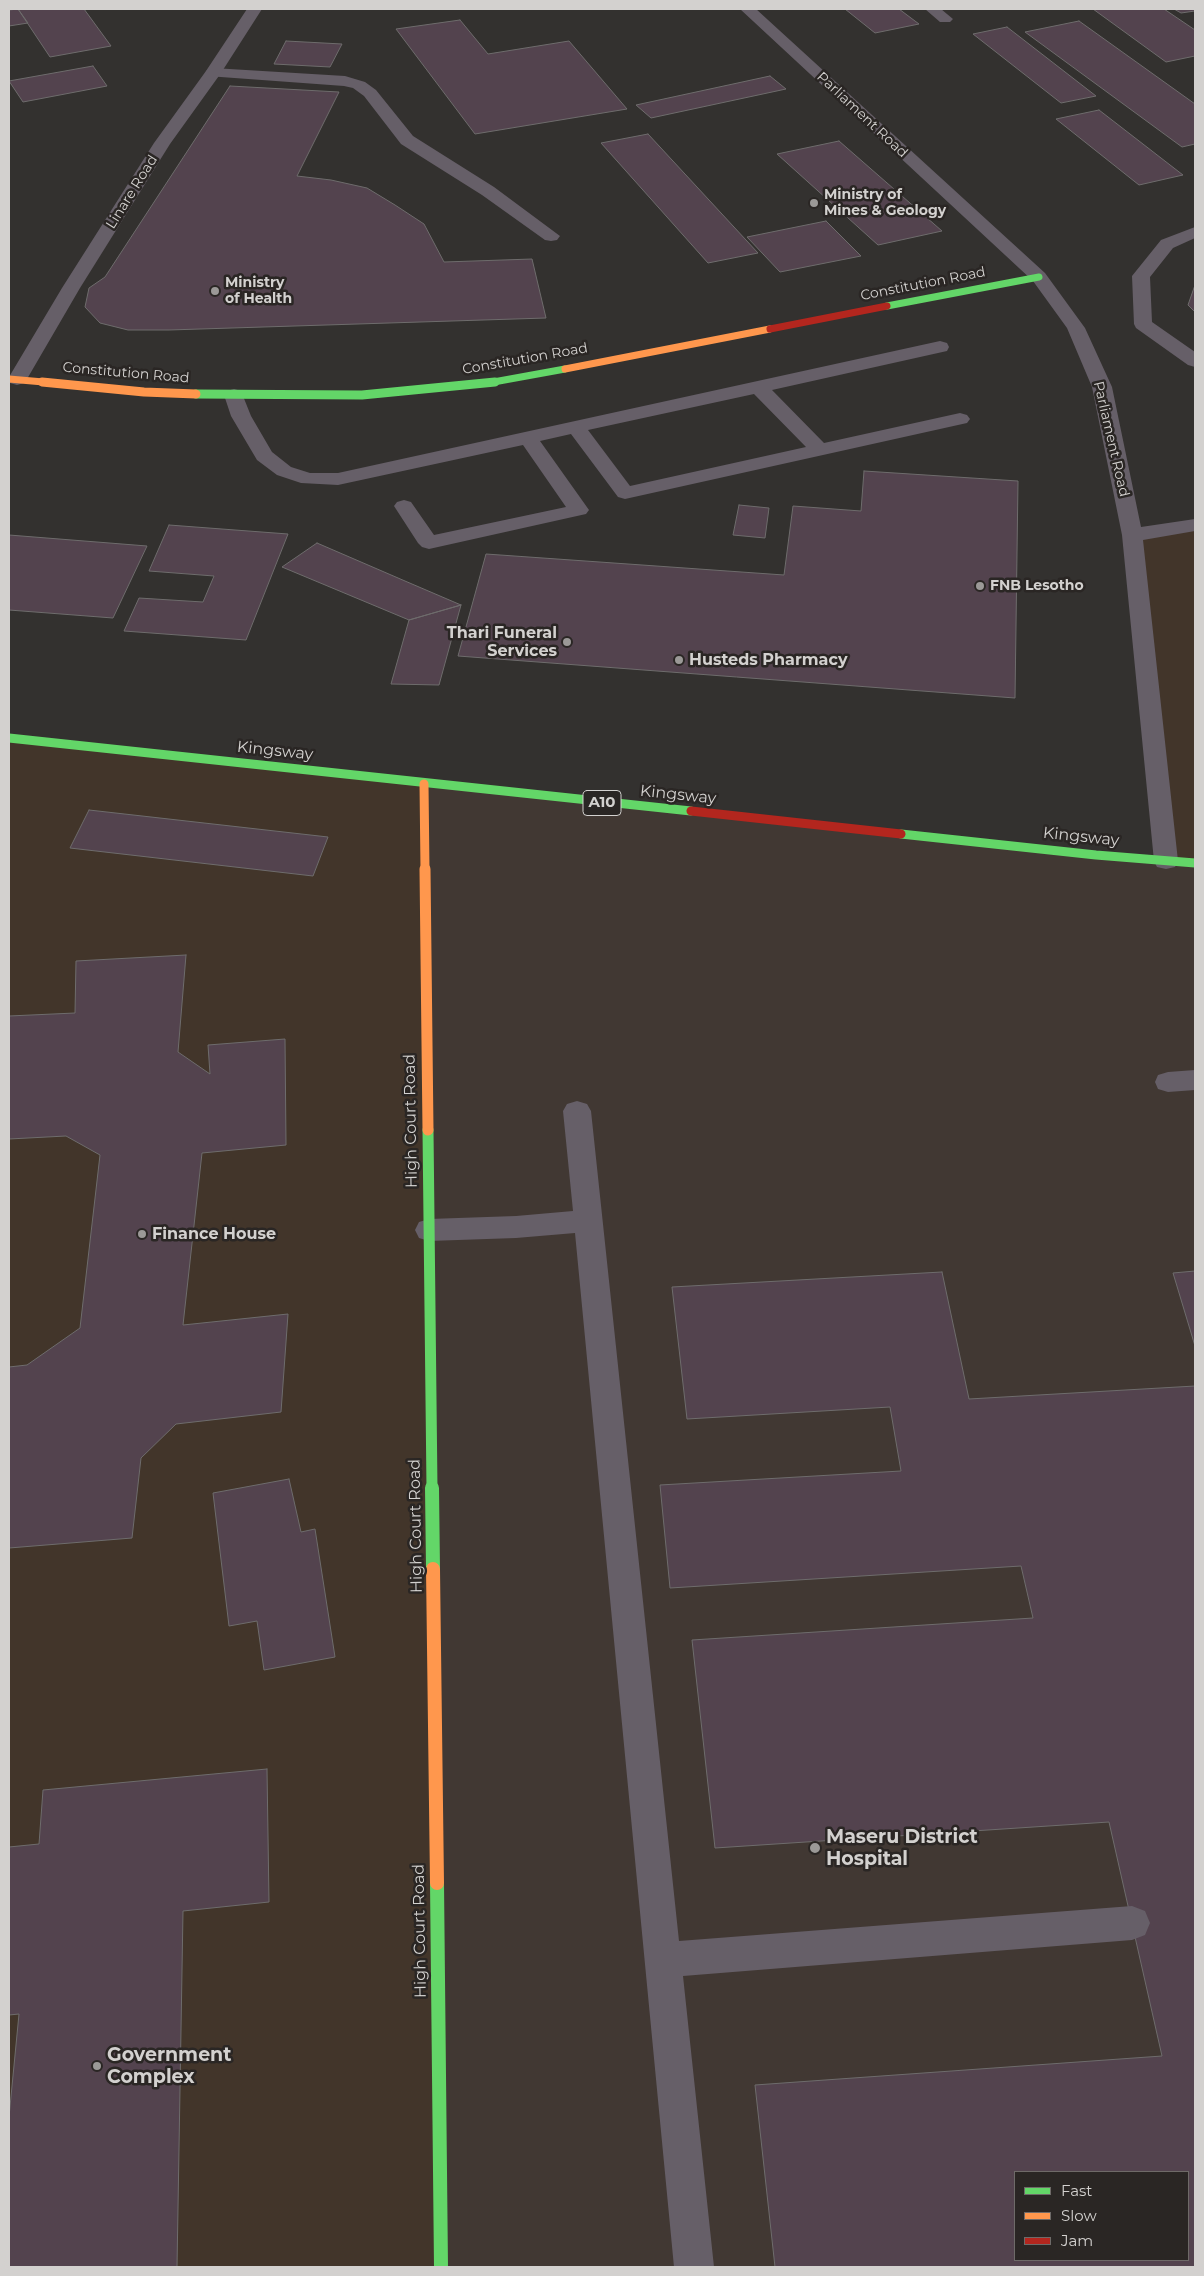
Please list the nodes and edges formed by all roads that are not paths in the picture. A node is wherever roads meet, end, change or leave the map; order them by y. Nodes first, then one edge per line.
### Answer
1 (254, 9) edge
2 (747, 9) edge
3 (932, 9) edge
4 (945, 19) dead end
5 (212, 73) junction
6 (1195, 232) edge
7 (550, 236) dead end
8 (1039, 277) junction
9 (940, 347) dead end
10 (1195, 361) edge
11 (13, 379) edge
12 (759, 387) junction
13 (234, 396) junction
14 (960, 419) dead end
15 (576, 428) junction
16 (528, 438) junction
17 (820, 450) junction
18 (404, 506) dead end
19 (1195, 525) edge
20 (1132, 535) junction
21 (9, 738) edge
22 (424, 784) junction
23 (1166, 861) junction
24 (1195, 862) edge
25 (1195, 1080) edge
26 (1168, 1082) dead end
27 (577, 1111) dead end
28 (588, 1221) junction
29 (428, 1230) junction
30 (1132, 1924) dead end
31 (663, 1960) junction
32 (441, 2267) edge
33 (694, 2267) edge

1 - 5 street, Linare Road
2 - 8 street, Parliament Road
3 - 4 street
5 - 7 street
5 - 11 street, Linare Road
6 - 10 street
8 - 13 street, Constitution Road
8 - 20 street, Parliament Road
9 - 12 street
11 - 13 street, Constitution Road
12 - 15 street
12 - 17 street
13 - 16 street
14 - 17 street
15 - 16 street
15 - 17 street
16 - 18 street
19 - 20 street
20 - 23 street, Parliament Road
21 - 22 street, Kingsway / A10
22 - 23 street, Kingsway / A10
22 - 29 street, High Court Road
23 - 24 street, Kingsway / A10
25 - 26 street
27 - 28 street
28 - 29 street
28 - 31 street
29 - 32 street, High Court Road
30 - 31 street
31 - 33 street

